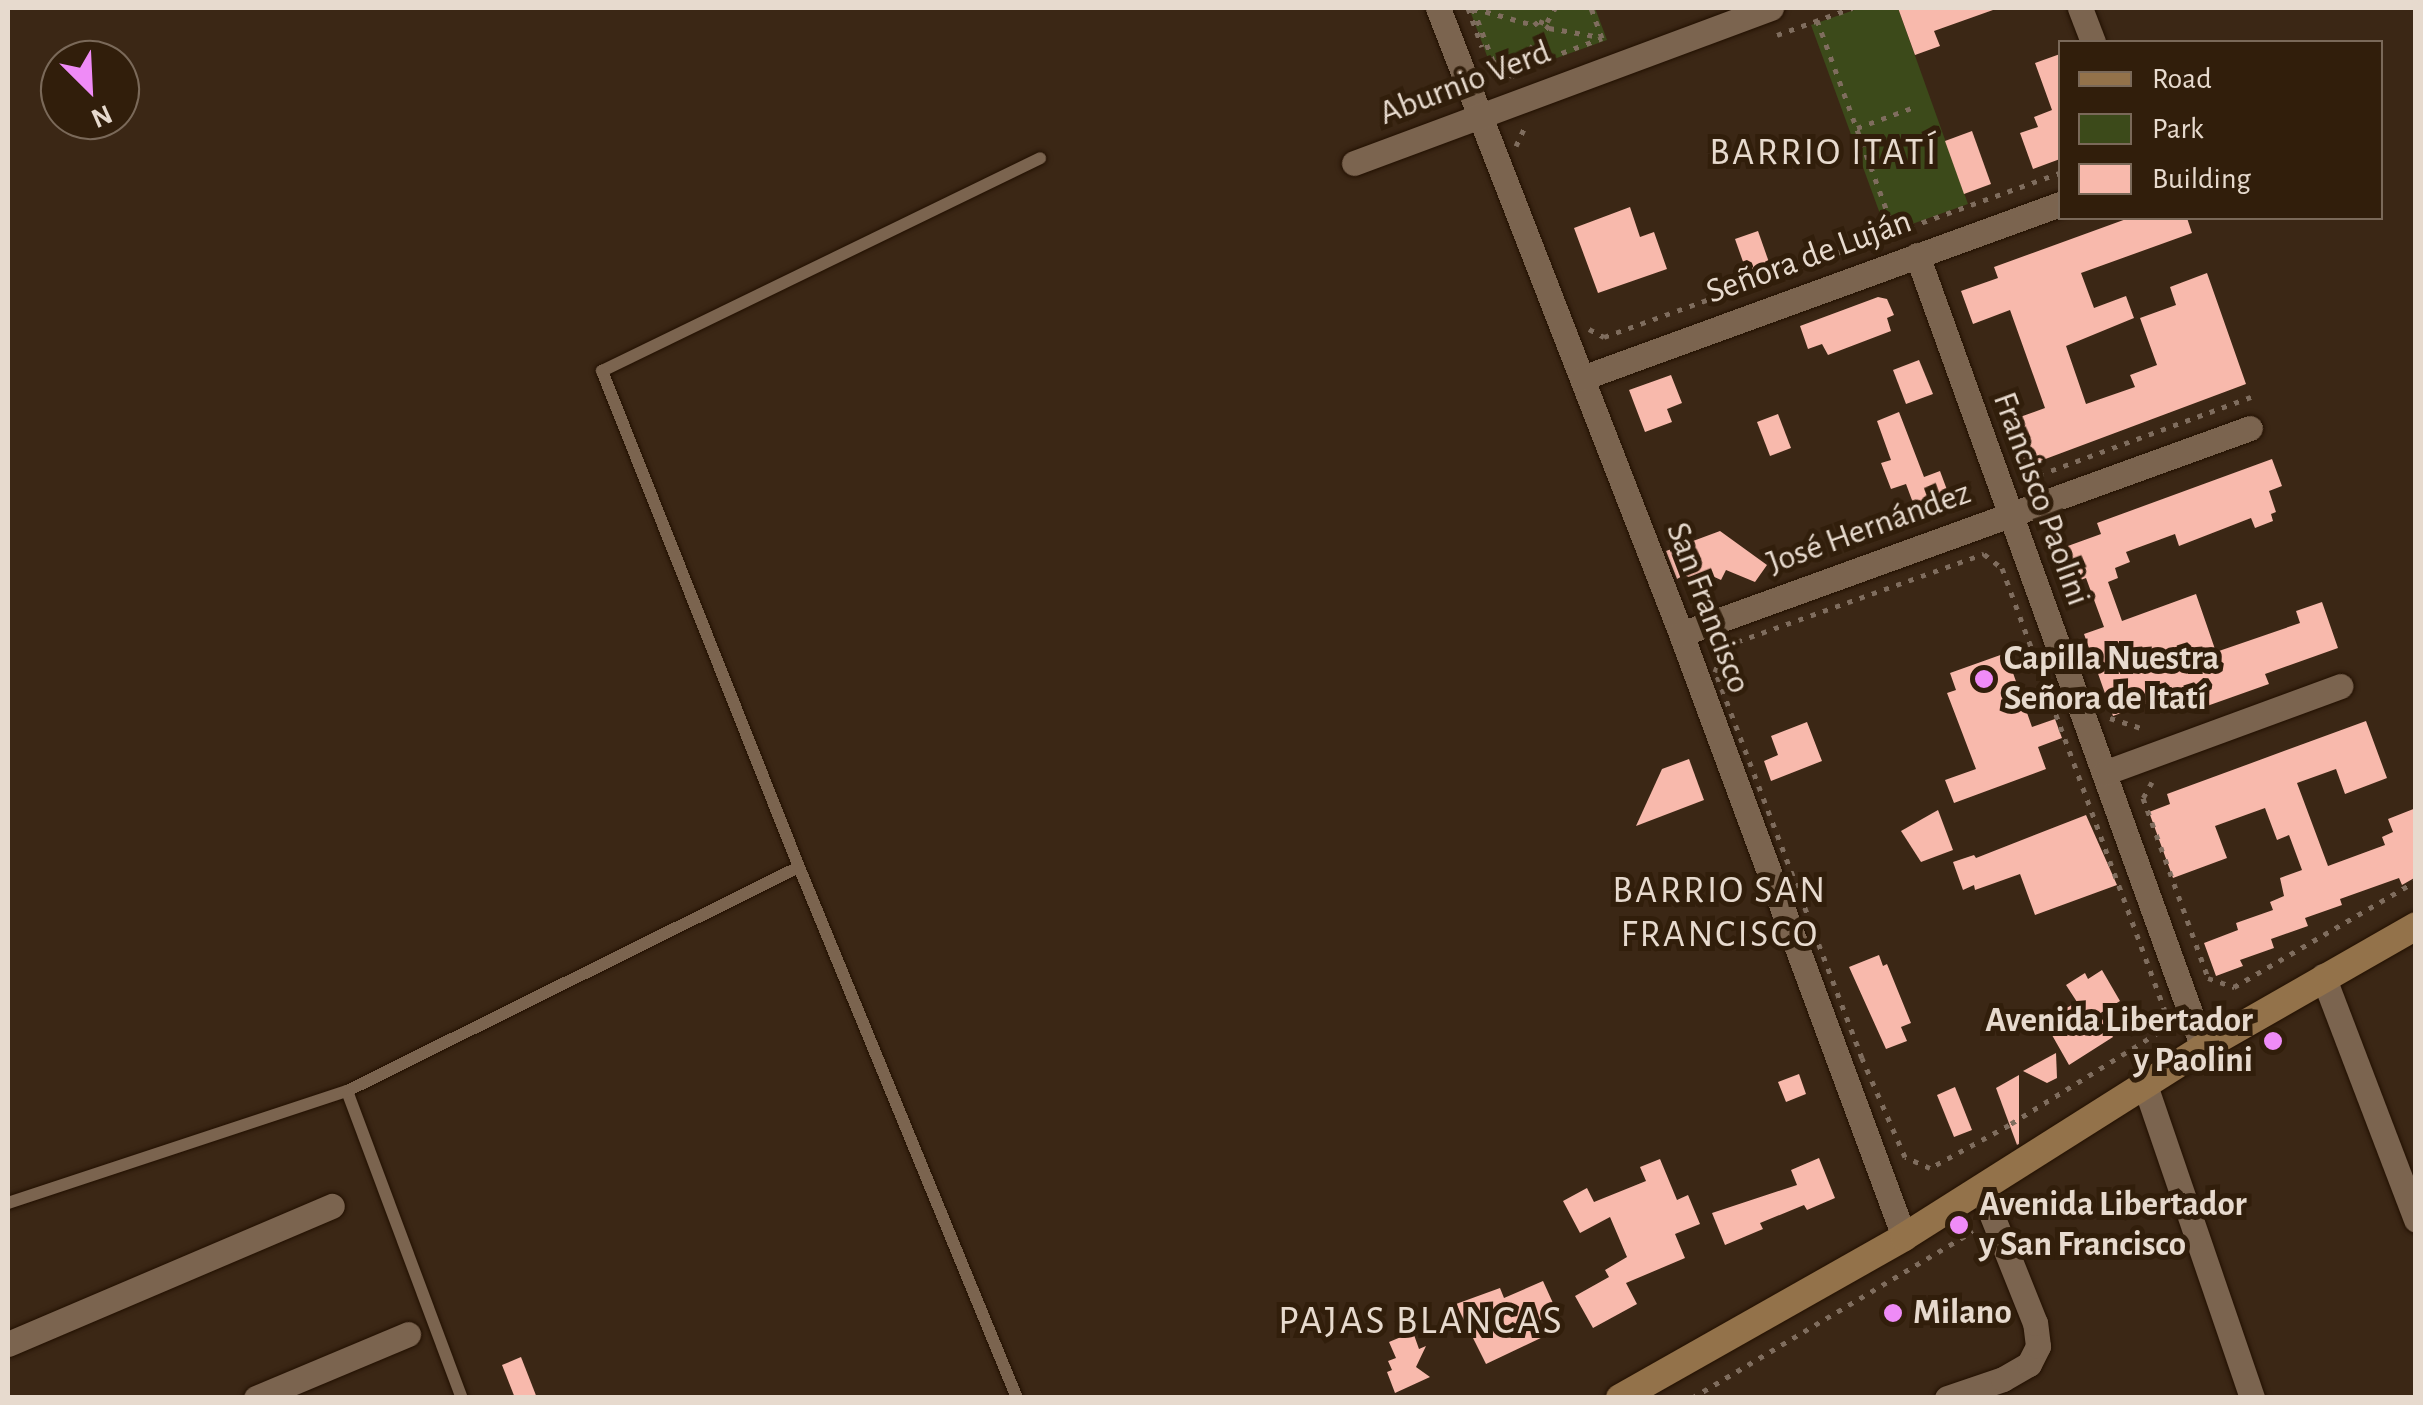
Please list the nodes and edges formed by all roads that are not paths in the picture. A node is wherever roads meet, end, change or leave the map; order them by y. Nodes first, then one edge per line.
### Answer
1 (1438, 8) edge
2 (1771, 8) edge
3 (2080, 8) edge
4 (2093, 40) edge
5 (1480, 114) junction
6 (1040, 158) dead end
7 (1354, 163) dead end
8 (2058, 205) edge
9 (1917, 255) junction
10 (1582, 378) junction
11 (2250, 428) dead end
12 (2008, 514) junction
13 (1681, 634) junction
14 (2341, 686) dead end
15 (2104, 772) junction
16 (799, 868) junction
17 (2416, 926) edge
18 (2323, 976) junction
19 (2203, 1048) junction
20 (2146, 1088) junction
21 (347, 1090) junction
22 (1982, 1188) junction
23 (8, 1202) edge
24 (332, 1206) dead end
25 (2416, 1220) edge
26 (1904, 1238) junction
27 (408, 1334) dead end
28 (8, 1344) edge
29 (1949, 1397) edge
30 (256, 1398) edge
31 (462, 1398) edge
32 (1017, 1398) edge
33 (1620, 1398) edge
34 (2252, 1398) edge

1 - 5 street, San Francisco
2 - 5 street, Aburnio Verd
3 - 4 street
5 - 7 street, Aburnio Verd
5 - 10 street, San Francisco
6 - 16 lane
8 - 9 street, Señora de Luján
9 - 10 street, Señora de Luján
9 - 12 street, Francisco Paolini
10 - 13 street, San Francisco
11 - 12 street, José Hernández
12 - 13 street, José Hernández
12 - 15 street, Francisco Paolini
13 - 26 street, San Francisco
14 - 15 street
15 - 19 street, Francisco Paolini
16 - 21 lane
16 - 32 lane
17 - 18 main road
18 - 19 main road
18 - 25 street
19 - 20 main road
20 - 22 main road
20 - 34 street
21 - 23 lane
21 - 31 lane
22 - 26 main road
22 - 29 street
24 - 28 street
26 - 33 main road
27 - 30 street

